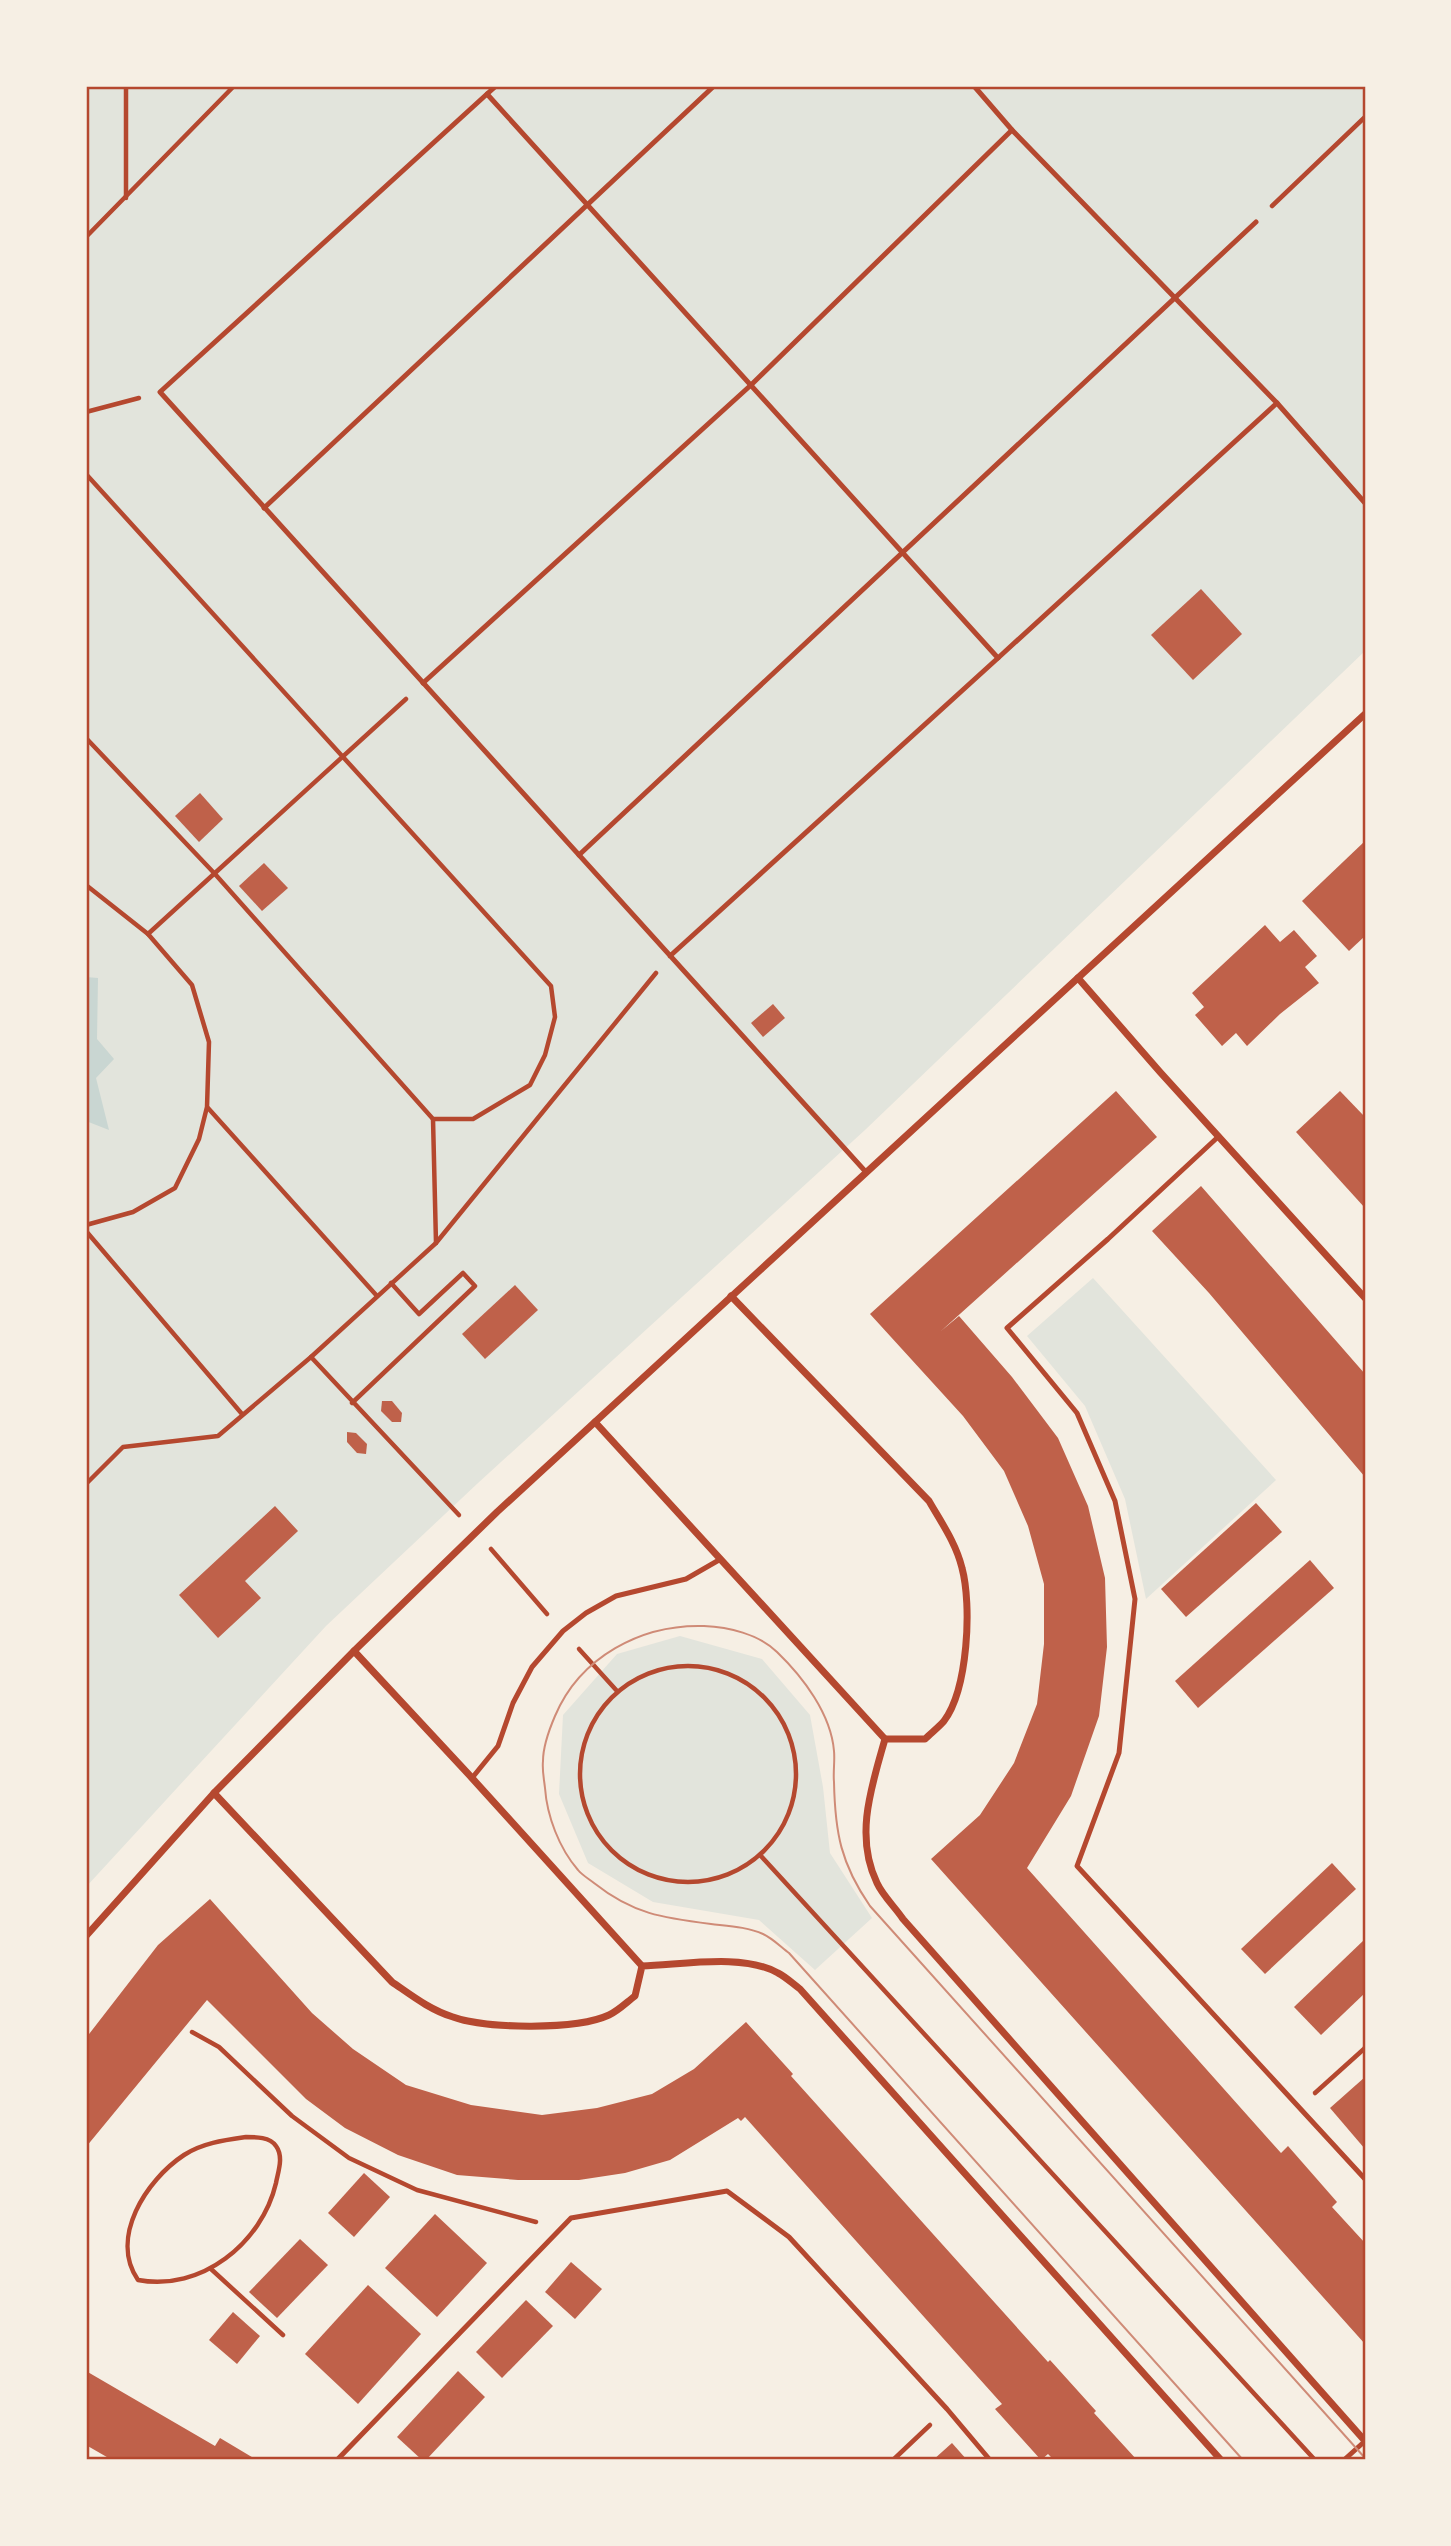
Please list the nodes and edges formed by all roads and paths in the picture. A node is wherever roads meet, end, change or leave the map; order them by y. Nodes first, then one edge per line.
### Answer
1 (126, 86) edge
2 (234, 86) edge
3 (496, 86) edge
4 (714, 86) edge
5 (974, 86) edge
6 (487, 94) junction
7 (1365, 117) edge
8 (1012, 130) junction
9 (126, 199) junction
10 (587, 204) junction
11 (1256, 222) joint
12 (86, 237) edge
13 (1174, 297) junction
14 (751, 385) junction
15 (160, 392) junction
16 (1277, 403) junction
17 (86, 412) edge
18 (86, 474) edge
19 (1365, 503) edge
20 (264, 508) junction
21 (901, 552) junction
22 (998, 658) junction
23 (423, 683) junction
24 (1365, 714) edge
25 (86, 738) edge
26 (343, 758) junction
27 (579, 855) junction
28 (215, 874) junction
29 (86, 885) edge
30 (148, 934) junction
31 (670, 956) junction
32 (1078, 978) junction
33 (207, 1107) junction
34 (433, 1119) junction
35 (1219, 1136) junction
36 (865, 1171) junction
37 (86, 1225) edge
38 (86, 1231) edge
39 (436, 1243) junction
40 (391, 1283) junction
41 (377, 1296) junction
42 (732, 1296) junction
43 (1365, 1298) edge
44 (311, 1357) junction
45 (352, 1403) junction
46 (242, 1414) junction
47 (595, 1422) junction
48 (86, 1484) edge
49 (476, 1532) junction
50 (719, 1560) junction
51 (354, 1651) junction
52 (885, 1739) junction
53 (472, 1778) junction
54 (214, 1793) junction
55 (760, 1855) junction
56 (86, 1936) edge
57 (642, 1966) junction
58 (192, 2032) dead end
59 (1365, 2048) edge
60 (1299, 2107) junction
61 (1365, 2179) edge
62 (561, 2228) junction
63 (211, 2269) junction
64 (283, 2335) dead end
65 (947, 2409) junction
66 (1365, 2441) edge
67 (337, 2460) edge
68 (893, 2460) edge
69 (990, 2460) edge
70 (1221, 2460) edge
71 (1315, 2460) edge
72 (1344, 2460) edge

1 - 9 path
2 - 9 path
3 - 6 lane
4 - 10 lane
5 - 8 lane
6 - 10 lane
6 - 15 lane
7 - 11 path
8 - 13 lane
8 - 14 lane
9 - 12 path
10 - 14 lane
10 - 20 lane
11 - 13 lane
13 - 16 lane
13 - 21 lane
14 - 21 lane
14 - 23 lane
15 - 17 path
15 - 20 lane
16 - 19 lane
16 - 22 lane
18 - 26 path
20 - 23 lane
21 - 22 lane
21 - 27 lane
22 - 31 lane
23 - 26 path
23 - 27 lane
24 - 32 street
25 - 28 path
26 - 28 path
26 - 34 path
27 - 31 lane
28 - 30 path
28 - 34 path
29 - 30 path
30 - 33 path
31 - 36 lane
31 - 39 path
32 - 35 street
32 - 36 street
33 - 37 path
33 - 41 path
34 - 39 path
35 - 43 street
35 - 60 lane
36 - 42 street
38 - 46 path
39 - 40 path
40 - 41 path
40 - 45 path
41 - 44 path
42 - 47 street
42 - 52 street
44 - 45 path
44 - 46 path
45 - 49 path
46 - 48 path
47 - 49 street
47 - 50 street
49 - 51 street
50 - 52 street
50 - 53 lane
51 - 53 street
51 - 54 street
52 - 66 street
53 - 57 street
54 - 56 street
54 - 57 street
55 - 55 path
55 - 71 path
57 - 70 street
58 - 62 path
59 - 60 path
60 - 61 lane
62 - 65 lane
62 - 67 lane
63 - 63 path
63 - 64 path
65 - 68 path
65 - 69 lane
66 - 72 lane

